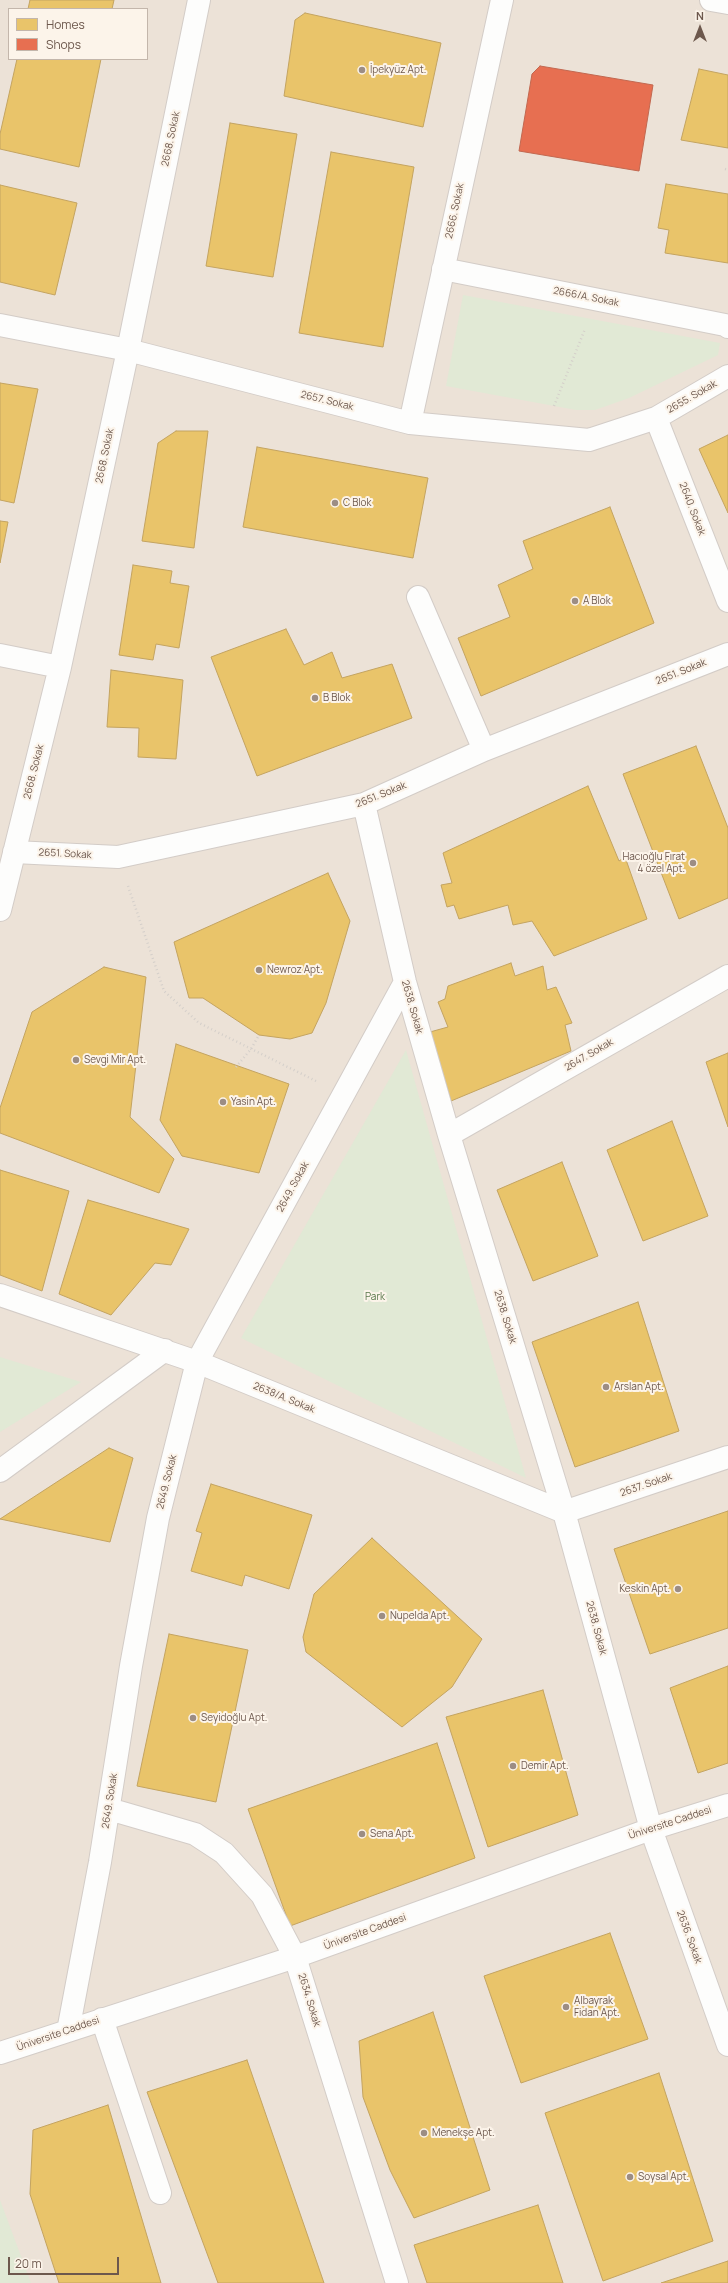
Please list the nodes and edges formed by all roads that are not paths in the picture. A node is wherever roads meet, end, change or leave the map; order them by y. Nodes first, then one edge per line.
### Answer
1 (199, 0) edge
2 (502, 0) edge
3 (711, 0) edge
4 (728, 3) edge
5 (443, 269) junction
6 (0, 325) edge
7 (728, 327) edge
8 (128, 350) junction
9 (728, 376) edge
10 (656, 418) junction
11 (410, 423) junction
12 (418, 598) dead end
13 (728, 600) edge
14 (728, 654) edge
15 (0, 655) edge
16 (60, 667) junction
17 (484, 750) junction
18 (364, 804) junction
19 (14, 852) junction
20 (0, 910) edge
21 (728, 976) edge
22 (405, 982) junction
23 (449, 1135) junction
24 (0, 1295) edge
25 (165, 1350) junction
26 (197, 1362) junction
27 (728, 1457) edge
28 (0, 1471) edge
29 (564, 1512) junction
30 (728, 1805) edge
31 (109, 1809) junction
32 (650, 1829) junction
33 (295, 1957) junction
34 (102, 2019) junction
35 (68, 2031) junction
36 (728, 2045) edge
37 (0, 2053) edge
38 (160, 2193) dead end
39 (397, 2283) edge

1 - 8 street, 2668. Sokak
2 - 5 street, 2666. Sokak
3 - 4 street
5 - 7 street, 2666/A. Sokak
5 - 11 street, 2666. Sokak
6 - 8 street, 2657. Sokak
8 - 11 street, 2657. Sokak
8 - 16 street, 2668. Sokak
9 - 10 street, 2655. Sokak
10 - 11 street, 2657. Sokak
10 - 13 street, 2640. Sokak
12 - 17 street
14 - 17 street, 2651. Sokak
15 - 16 street
16 - 19 street, 2668. Sokak
17 - 18 street, 2651. Sokak
18 - 19 street, 2651. Sokak
18 - 22 street, 2638. Sokak
19 - 20 street, 2668. Sokak
21 - 23 street, 2647. Sokak
22 - 23 street, 2638. Sokak
22 - 26 street, 2649. Sokak
23 - 29 street, 2638. Sokak
24 - 25 street, 2638/A. Sokak
25 - 26 street, 2638/A. Sokak
25 - 28 street
26 - 29 street, 2638/A. Sokak
26 - 31 street, 2649. Sokak
27 - 29 street, 2637. Sokak
29 - 32 street, 2638. Sokak
30 - 32 street, Üniversite Caddesi
31 - 33 street, 2634. Sokak
31 - 35 street, 2649. Sokak
32 - 33 street, Üniversite Caddesi
32 - 36 street, 2636. Sokak
33 - 34 street, Üniversite Caddesi
33 - 39 street, 2634. Sokak
34 - 35 street, Üniversite Caddesi
34 - 38 street
35 - 37 street, Üniversite Caddesi

